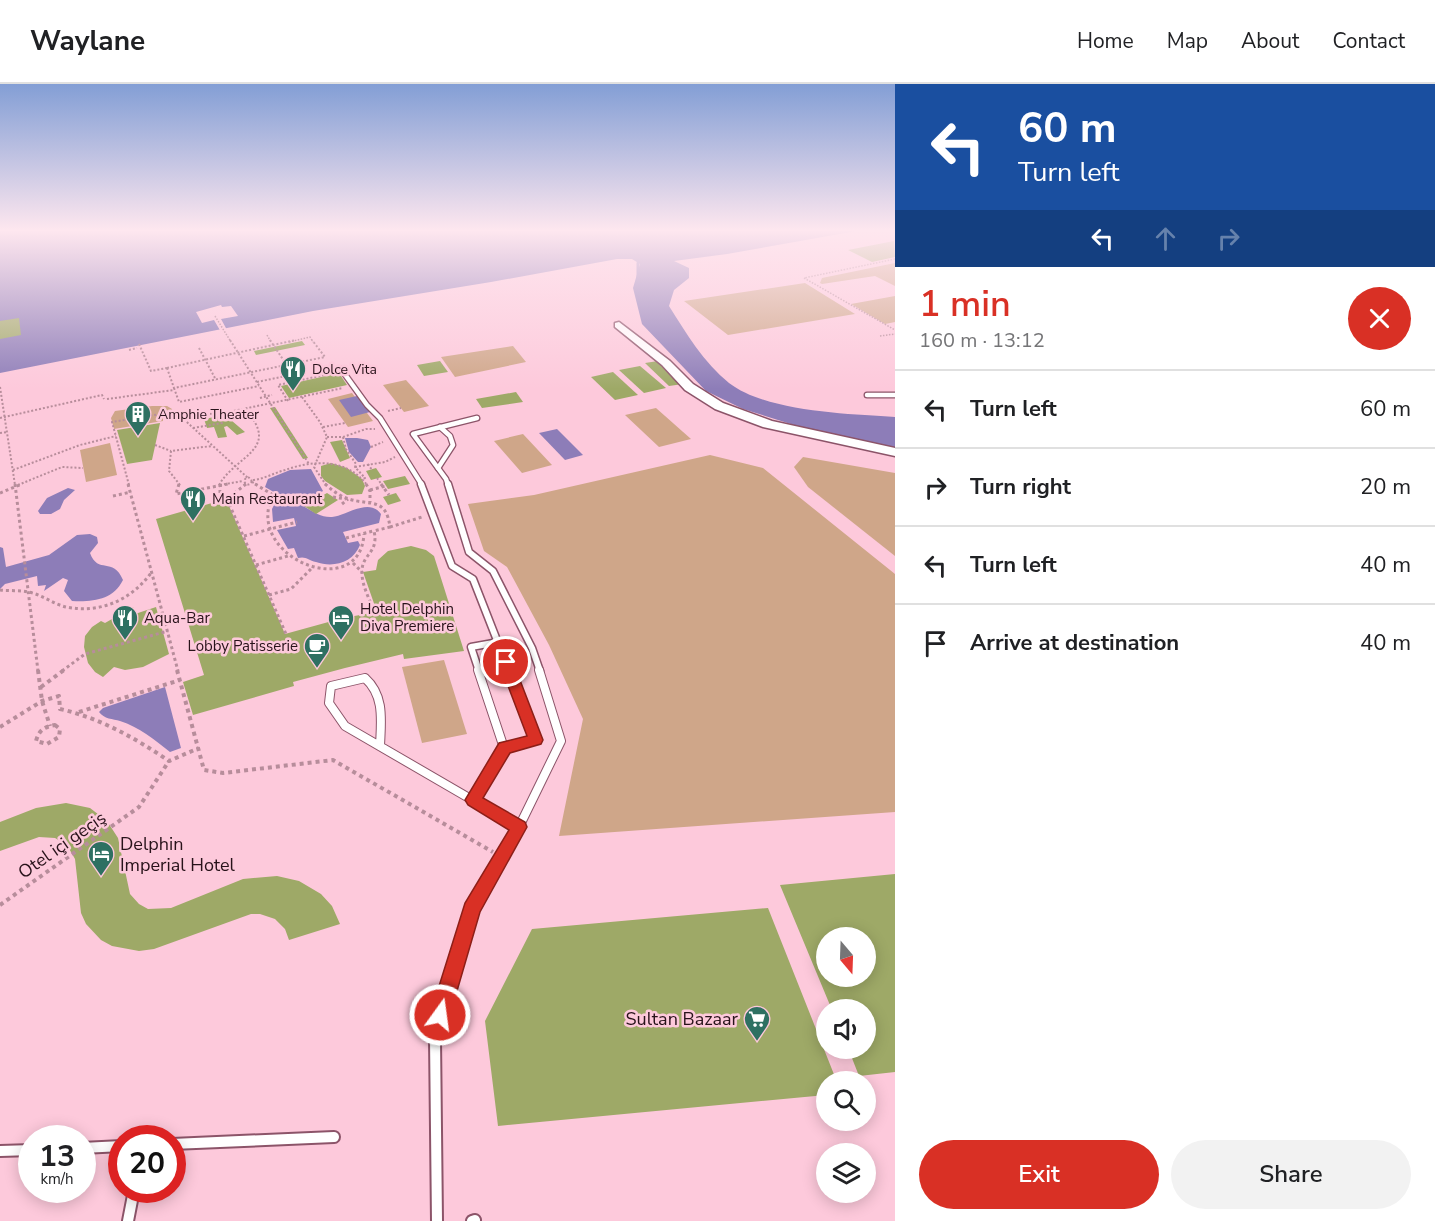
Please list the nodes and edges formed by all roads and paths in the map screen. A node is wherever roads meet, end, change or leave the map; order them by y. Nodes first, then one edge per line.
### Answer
1 (813, 283) edge
2 (215, 316) dead end
3 (619, 325) dead end
4 (895, 332) edge
5 (267, 336) dead end
6 (880, 336) dead end
7 (139, 344) dead end
8 (274, 345) junction
9 (137, 348) dead end
10 (199, 348) dead end
11 (129, 350) dead end
12 (238, 353) junction
13 (205, 360) junction
14 (287, 365) junction
15 (166, 368) junction
16 (341, 369) dead end
17 (251, 372) junction
18 (329, 374) dead end
19 (287, 378) dead end
20 (216, 380) junction
21 (257, 382) junction
22 (260, 386) junction
23 (353, 386) junction
24 (0, 387) edge
25 (174, 389) junction
26 (272, 395) dead end
27 (867, 395) dead end
28 (895, 395) edge
29 (266, 397) junction
30 (303, 397) junction
31 (260, 398) dead end
32 (288, 400) junction
33 (270, 404) junction
34 (246, 410) junction
35 (178, 414) junction
36 (219, 414) junction
37 (6, 416) junction
38 (0, 418) edge
39 (477, 418) dead end
40 (345, 423) dead end
41 (323, 427) junction
42 (441, 427) junction
43 (193, 428) junction
44 (8, 432) junction
45 (0, 433) edge
46 (116, 436) junction
47 (327, 437) junction
48 (343, 437) junction
49 (379, 444) dead end
50 (155, 445) dead end
51 (212, 446) junction
52 (371, 447) dead end
53 (389, 447) dead end
54 (171, 451) junction
55 (395, 452) dead end
56 (895, 452) edge
57 (316, 462) junction
58 (309, 464) junction
59 (368, 464) junction
60 (355, 467) junction
61 (83, 468) dead end
62 (235, 468) junction
63 (438, 468) junction
64 (14, 470) junction
65 (372, 470) dead end
66 (248, 478) junction
67 (377, 478) dead end
68 (363, 479) junction
69 (263, 480) junction
70 (253, 481) junction
71 (244, 483) junction
72 (15, 486) junction
73 (219, 486) junction
74 (384, 486) junction
75 (262, 487) junction
76 (370, 490) junction
77 (131, 492) junction
78 (0, 493) edge
79 (389, 495) dead end
80 (113, 496) dead end
81 (333, 497) dead end
82 (227, 499) junction
83 (348, 499) junction
84 (370, 502) junction
85 (342, 504) dead end
86 (434, 515) junction
87 (297, 522) dead end
88 (390, 527) junction
89 (270, 528) junction
90 (374, 531) junction
91 (364, 534) junction
92 (243, 536) junction
93 (346, 538) dead end
94 (288, 556) junction
95 (353, 563) junction
96 (256, 565) junction
97 (313, 567) junction
98 (152, 572) junction
99 (362, 572) junction
100 (0, 590) edge
101 (29, 592) junction
102 (269, 595) junction
103 (374, 612) dead end
104 (168, 631) junction
105 (285, 634) dead end
106 (499, 642) junction
107 (180, 680) junction
108 (41, 687) junction
109 (42, 701) junction
110 (78, 712) junction
111 (50, 726) junction
112 (0, 727) edge
113 (380, 746) junction
114 (199, 748) junction
115 (504, 748) junction
116 (169, 761) junction
117 (473, 800) junction
118 (519, 827) junction
119 (502, 857) junction
120 (0, 905) edge
121 (334, 1137) dead end
122 (186, 1143) edge
123 (18, 1150) edge
124 (0, 1151) edge
125 (131, 1203) edge
126 (128, 1221) edge
127 (437, 1221) edge

1 - 4 path
2 - 12 path
3 - 56 street
4 - 6 path
5 - 8 path
7 - 15 path
8 - 12 path
8 - 14 path
8 - 14 path
9 - 11 path
10 - 13 path
12 - 13 path
12 - 17 path
13 - 15 path
13 - 20 path
14 - 17 path
15 - 25 path
16 - 23 lane
17 - 20 path
17 - 21 path
18 - 32 path
19 - 21 path
20 - 25 path
21 - 22 path
22 - 25 path
22 - 29 path
23 - 30 path
23 - 86 lane
24 - 37 path
25 - 37 path
26 - 29 path
27 - 28 lane
29 - 31 path
29 - 33 path
30 - 32 path
30 - 41 path
32 - 33 path
33 - 34 path
33 - 58 path
34 - 36 path
34 - 62 path
35 - 36 path
35 - 43 path
35 - 46 path
36 - 43 path
37 - 38 path
37 - 44 path
39 - 42 lane
40 - 41 path
41 - 47 path
42 - 63 lane
42 - 63 lane
43 - 51 path
44 - 45 path
44 - 64 path
46 - 64 path
46 - 77 path
47 - 48 path
47 - 57 path
48 - 53 path
48 - 60 path
49 - 52 path
50 - 54 path
51 - 54 path
51 - 62 path
54 - 73 path
55 - 59 path
57 - 58 path
57 - 68 path
57 - 83 path
58 - 69 path
59 - 60 path
59 - 65 path
60 - 68 path
61 - 72 path
62 - 66 path
62 - 73 path
63 - 118 lane
64 - 72 path
66 - 70 path
66 - 71 path
67 - 74 path
68 - 76 path
69 - 70 path
69 - 75 path
70 - 71 path
70 - 75 path
71 - 73 path
71 - 82 path
72 - 78 path
72 - 101 path
73 - 82 path
74 - 76 path
74 - 79 path
75 - 89 path
76 - 84 path
77 - 80 path
77 - 98 path
81 - 83 path
82 - 92 path
83 - 84 path
83 - 85 path
84 - 88 path
86 - 88 path
86 - 106 lane
87 - 89 path
88 - 90 path
89 - 92 path
89 - 94 path
90 - 91 path
90 - 99 path
91 - 93 path
91 - 95 path
92 - 96 path
94 - 96 path
94 - 97 path
95 - 97 path
95 - 99 path
96 - 102 path
97 - 102 path
98 - 101 path
98 - 104 path
99 - 103 path
100 - 101 path
101 - 108 path
102 - 105 path
104 - 107 path
104 - 108 path
106 - 115 lane
106 - 115 lane
107 - 110 path
107 - 114 path
108 - 109 path
109 - 110 path
109 - 111 path
109 - 112 path
110 - 116 path
111 - 111 path
113 - 113 lane
113 - 117 lane
114 - 116 path
114 - 119 path
115 - 117 lane
116 - 120 path, Otel içi geçiş
117 - 118 lane
118 - 119 lane
119 - 127 lane
121 - 122 lane
123 - 124 lane
125 - 126 lane

